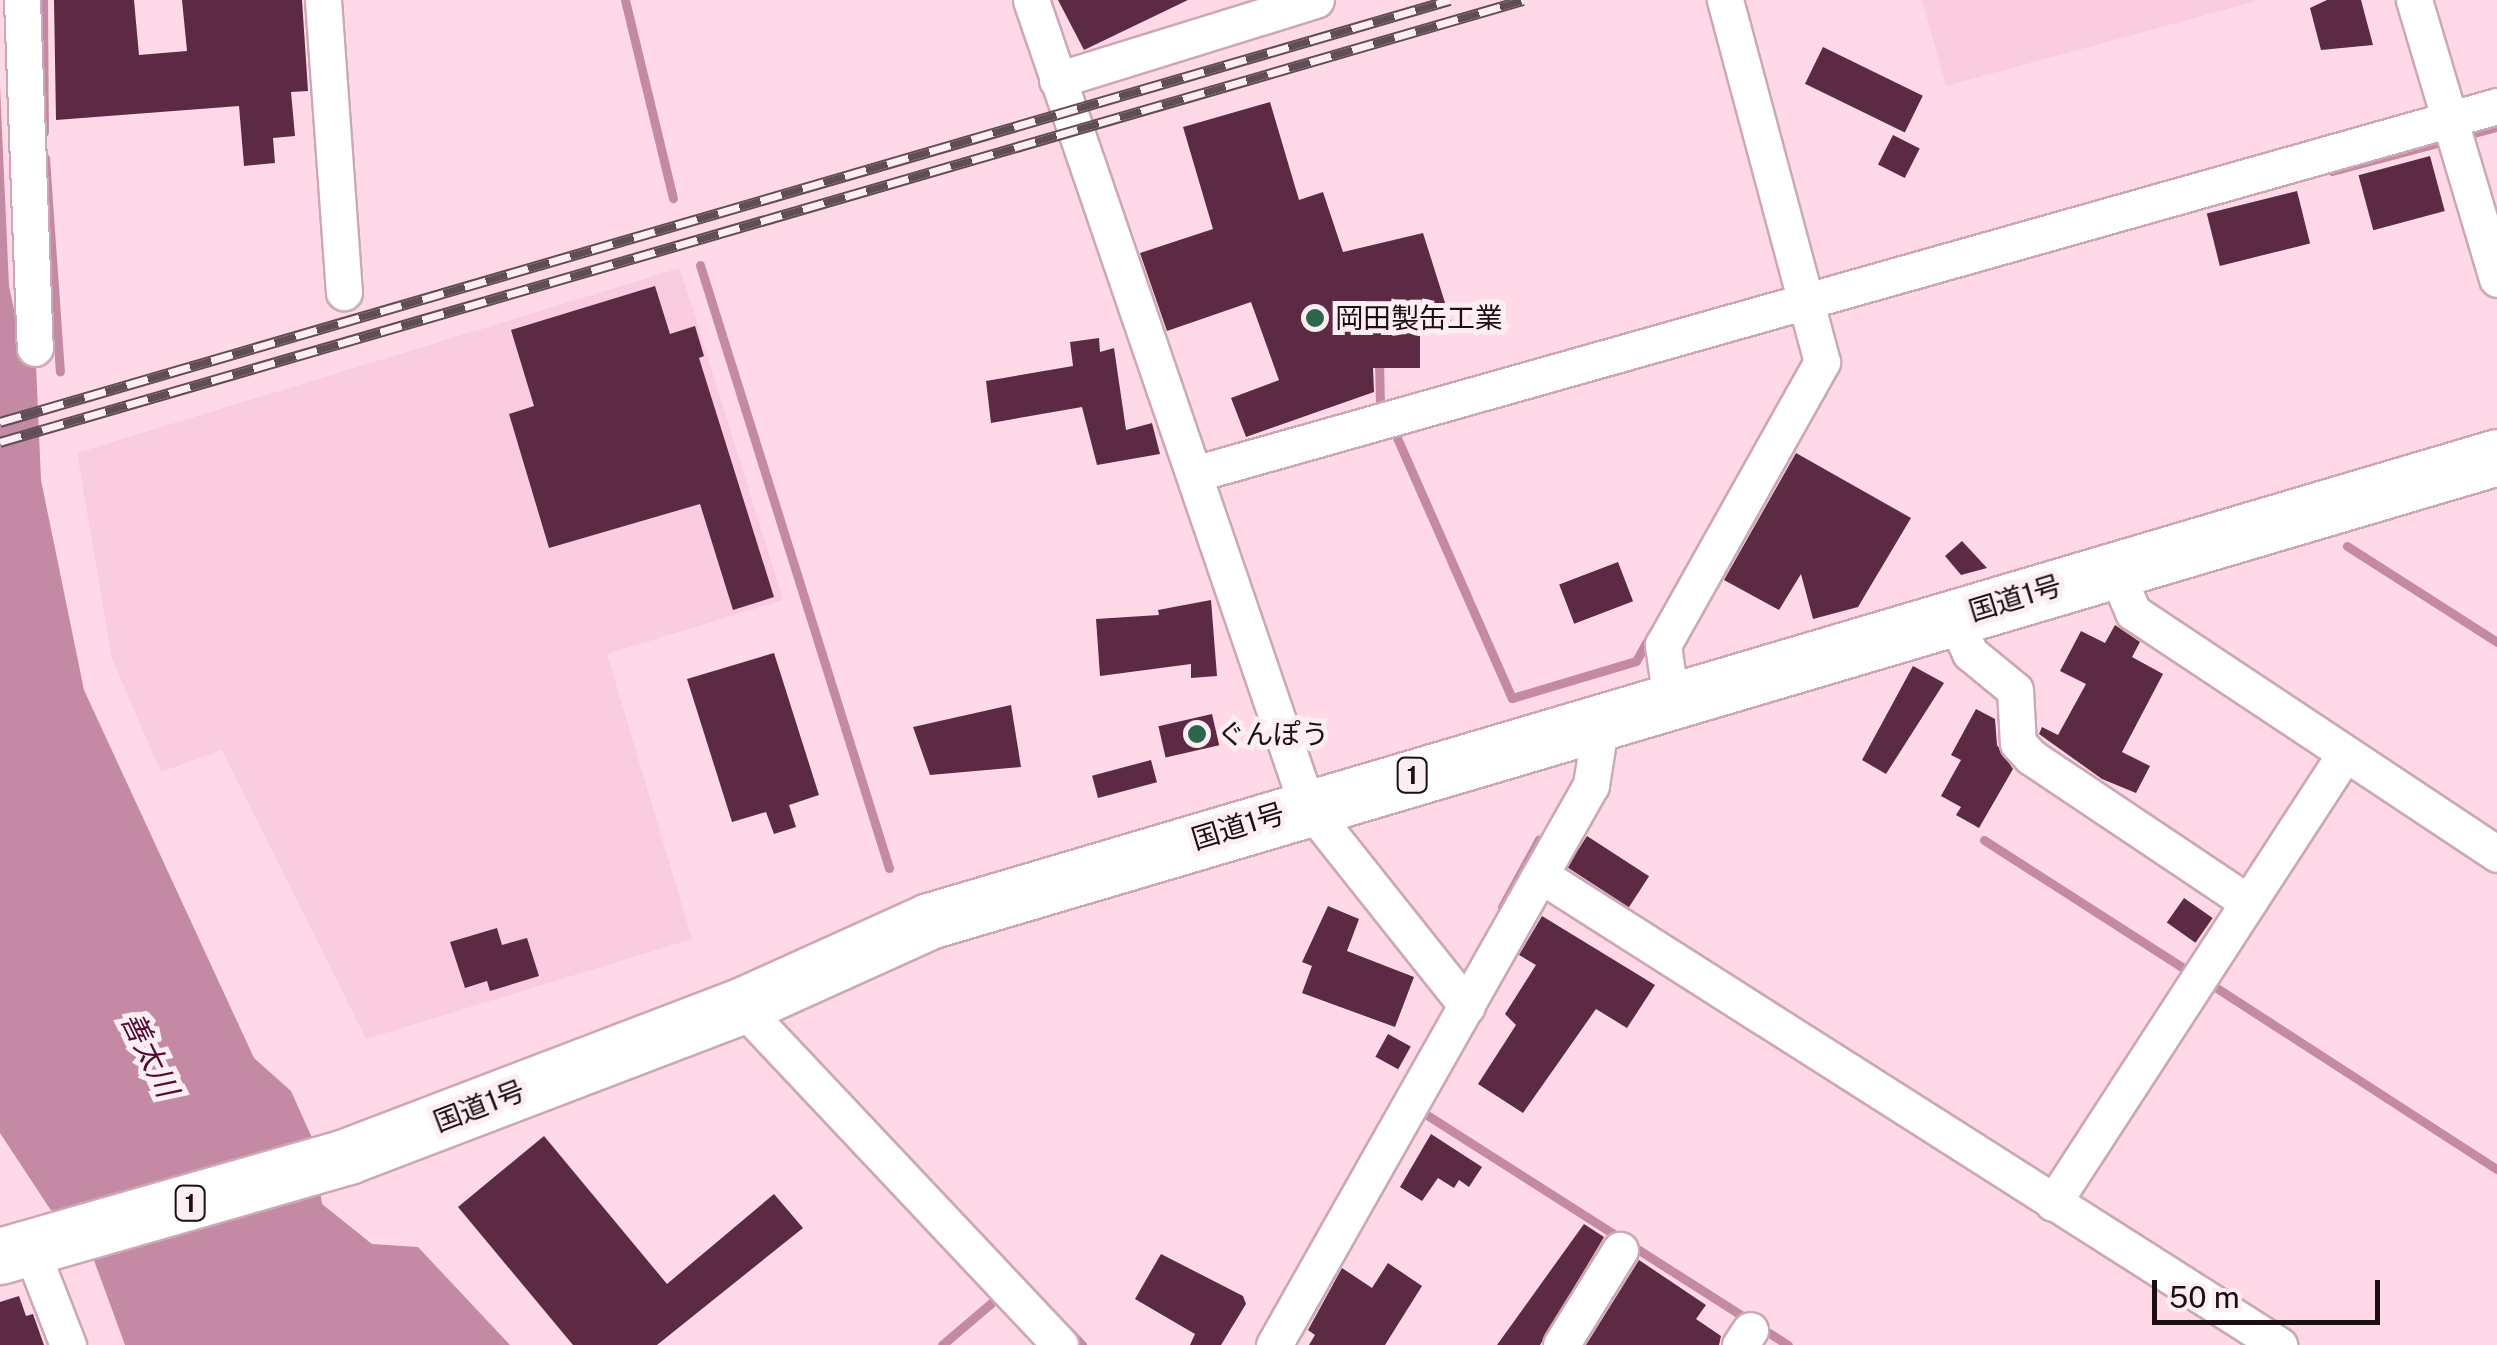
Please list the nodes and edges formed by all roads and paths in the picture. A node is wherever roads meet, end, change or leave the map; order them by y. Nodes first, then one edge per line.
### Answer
1 (22, 0) edge
2 (323, 0) edge
3 (1031, 0) edge
4 (1316, 0) edge
5 (1725, 0) edge
6 (2414, 0) edge
7 (1057, 80) junction
8 (2497, 106) edge
9 (2450, 119) junction
10 (2497, 279) edge
11 (344, 292) dead end
12 (1806, 297) junction
13 (35, 348) dead end
14 (2497, 457) edge
15 (1194, 474) junction
16 (2114, 568) junction
17 (1953, 616) junction
18 (1671, 701) junction
19 (1601, 722) junction
20 (2344, 755) junction
21 (1307, 805) junction
22 (2497, 854) edge
23 (1542, 876) junction
24 (2248, 902) junction
25 (741, 1006) junction
26 (1467, 1006) junction
27 (2053, 1203) junction
28 (1620, 1250) dead end
29 (16, 1253) edge
30 (1286, 1341) edge
31 (68, 1345) edge
32 (1060, 1345) edge
33 (1561, 1345) edge
34 (2278, 1345) edge

1 - 13 street
2 - 11 street
3 - 7 street
4 - 7 street
5 - 12 street
6 - 9 street
7 - 15 street
8 - 9 street
9 - 10 street
9 - 12 street
12 - 15 street
12 - 18 street
14 - 16 highway, 国道1号 / 1
15 - 21 street
16 - 17 highway, 国道1号 / 1
16 - 20 street
17 - 18 highway, 国道1号 / 1
17 - 24 street
18 - 19 highway, 国道1号 / 1
19 - 21 highway, 国道1号 / 1
19 - 23 street
20 - 22 street
20 - 24 street
21 - 25 highway, 国道1号 / 1
21 - 26 street
23 - 26 street
23 - 27 street
24 - 27 street
25 - 29 highway, 国道1号 / 1
25 - 32 street
26 - 30 street
27 - 34 street
28 - 33 street
29 - 31 street

